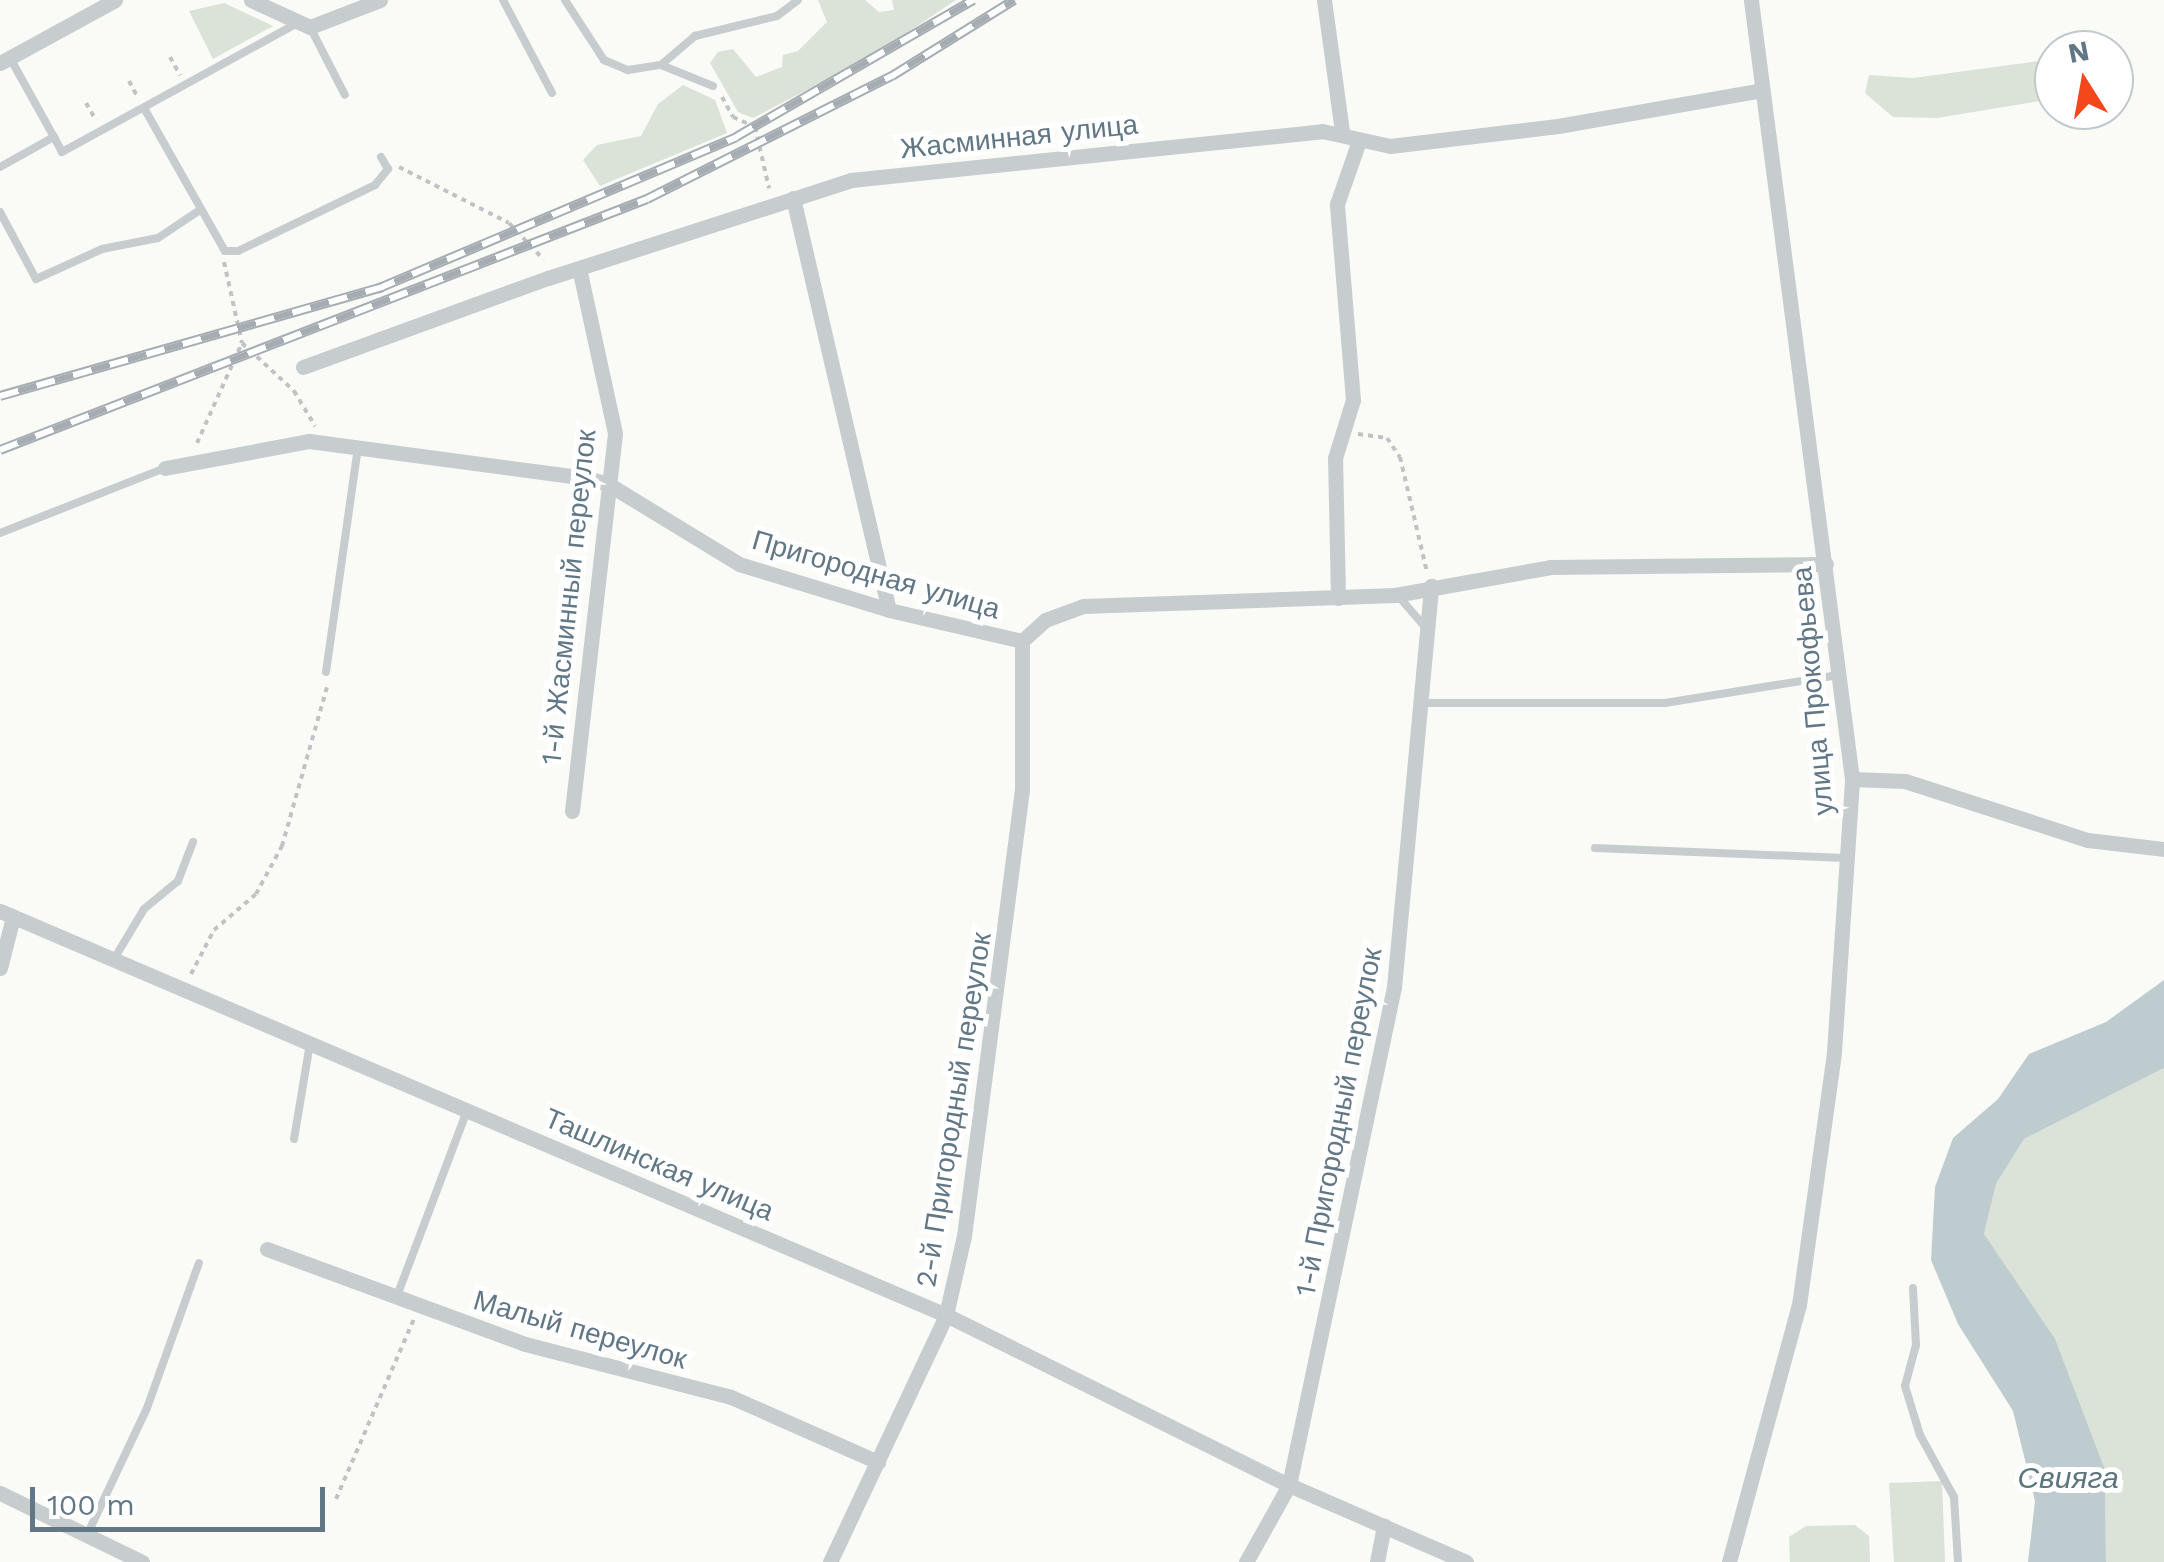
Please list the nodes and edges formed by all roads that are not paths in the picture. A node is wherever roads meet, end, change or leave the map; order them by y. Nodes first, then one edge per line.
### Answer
1 (115, 0) edge
2 (251, 0) edge
3 (380, 0) edge
4 (503, 0) edge
5 (565, 0) edge
6 (798, 0) edge
7 (1324, 0) edge
8 (1751, 0) edge
9 (303, 26) junction
10 (5, 60) edge
11 (661, 66) junction
12 (713, 86) road end
13 (1762, 90) junction
14 (552, 93) dead end
15 (345, 95) dead end
16 (144, 108) junction
17 (1342, 132) junction
18 (54, 137) junction
19 (1358, 142) junction
20 (381, 157) road end
21 (0, 167) edge
22 (785, 201) junction
23 (0, 212) edge
24 (197, 212) junction
25 (580, 272) junction
26 (303, 367) dead end
27 (358, 452) junction
28 (165, 468) joint
29 (608, 484) junction
30 (0, 533) edge
31 (1826, 564) junction
32 (1431, 586) junction
33 (1396, 595) junction
34 (1338, 598) junction
35 (889, 610) junction
36 (1426, 631) junction
37 (1022, 641) junction
38 (326, 672) road end
39 (1838, 675) junction
40 (1419, 702) junction
41 (1852, 779) junction
42 (572, 811) dead end
43 (194, 842) dead end
44 (1595, 848) dead end
45 (2164, 849) edge
46 (1850, 858) junction
47 (7, 914) edge
48 (114, 959) junction
49 (0, 968) edge
50 (310, 1043) junction
51 (467, 1110) junction
52 (294, 1139) dead end
53 (267, 1249) dead end
54 (199, 1263) dead end
55 (1913, 1288) dead end
56 (395, 1300) junction
57 (946, 1314) junction
58 (878, 1462) junction
59 (1289, 1485) junction
60 (0, 1493) edge
61 (1384, 1526) junction
62 (87, 1535) junction
63 (1731, 1556) edge
64 (142, 1562) edge
65 (830, 1562) edge
66 (1246, 1562) edge
67 (1376, 1562) edge
68 (1466, 1562) edge
69 (1958, 1562) edge

1 - 10 street
2 - 9 street
3 - 9 street
4 - 14 lane
5 - 11 lane
6 - 11 lane
7 - 17 street
8 - 13 street, улица Прокофьева
9 - 15 lane
9 - 16 lane
10 - 18 lane
11 - 12 lane
13 - 19 street
13 - 31 street, улица Прокофьева
16 - 18 lane
16 - 24 lane
17 - 19 street
17 - 22 street, Жасминная улица
18 - 21 lane
19 - 34 street
20 - 24 lane
22 - 25 street, Жасминная улица
22 - 35 street
23 - 24 lane
25 - 26 street, Жасминная улица
25 - 29 street, 1-й Жасминный переулок
27 - 28 street, Пригородная улица
27 - 29 street, Пригородная улица
27 - 38 lane
28 - 30 lane
29 - 35 street, Пригородная улица
29 - 42 street, 1-й Жасминный переулок
31 - 32 street, Пригородная улица
31 - 39 street, улица Прокофьева
32 - 33 street, Пригородная улица
32 - 36 street, 1-й Пригородный переулок
33 - 34 street, Пригородная улица
33 - 36 lane
34 - 37 street, Пригородная улица
35 - 37 street, Пригородная улица
36 - 40 street, 1-й Пригородный переулок
37 - 57 street, 2-й Пригородный переулок
39 - 40 lane
39 - 41 street, улица Прокофьева
40 - 59 street, 1-й Пригородный переулок
41 - 45 street
41 - 46 street, улица Прокофьева
43 - 48 lane
44 - 46 lane
46 - 63 street, улица Прокофьева
47 - 48 street, Ташлинская улица
47 - 49 street
48 - 50 street, Ташлинская улица
50 - 51 street, Ташлинская улица
50 - 52 lane
51 - 56 lane
51 - 57 street, Ташлинская улица
53 - 56 street, Малый переулок
54 - 62 lane
55 - 69 lane
56 - 58 street, Малый переулок
57 - 58 street, 2-й Пригородный переулок
57 - 59 street, Ташлинская улица
58 - 65 street, 2-й Пригородный переулок
59 - 61 street, Ташлинская улица
59 - 66 street
60 - 62 street
61 - 67 street
61 - 68 street, Ташлинская улица
62 - 64 street

